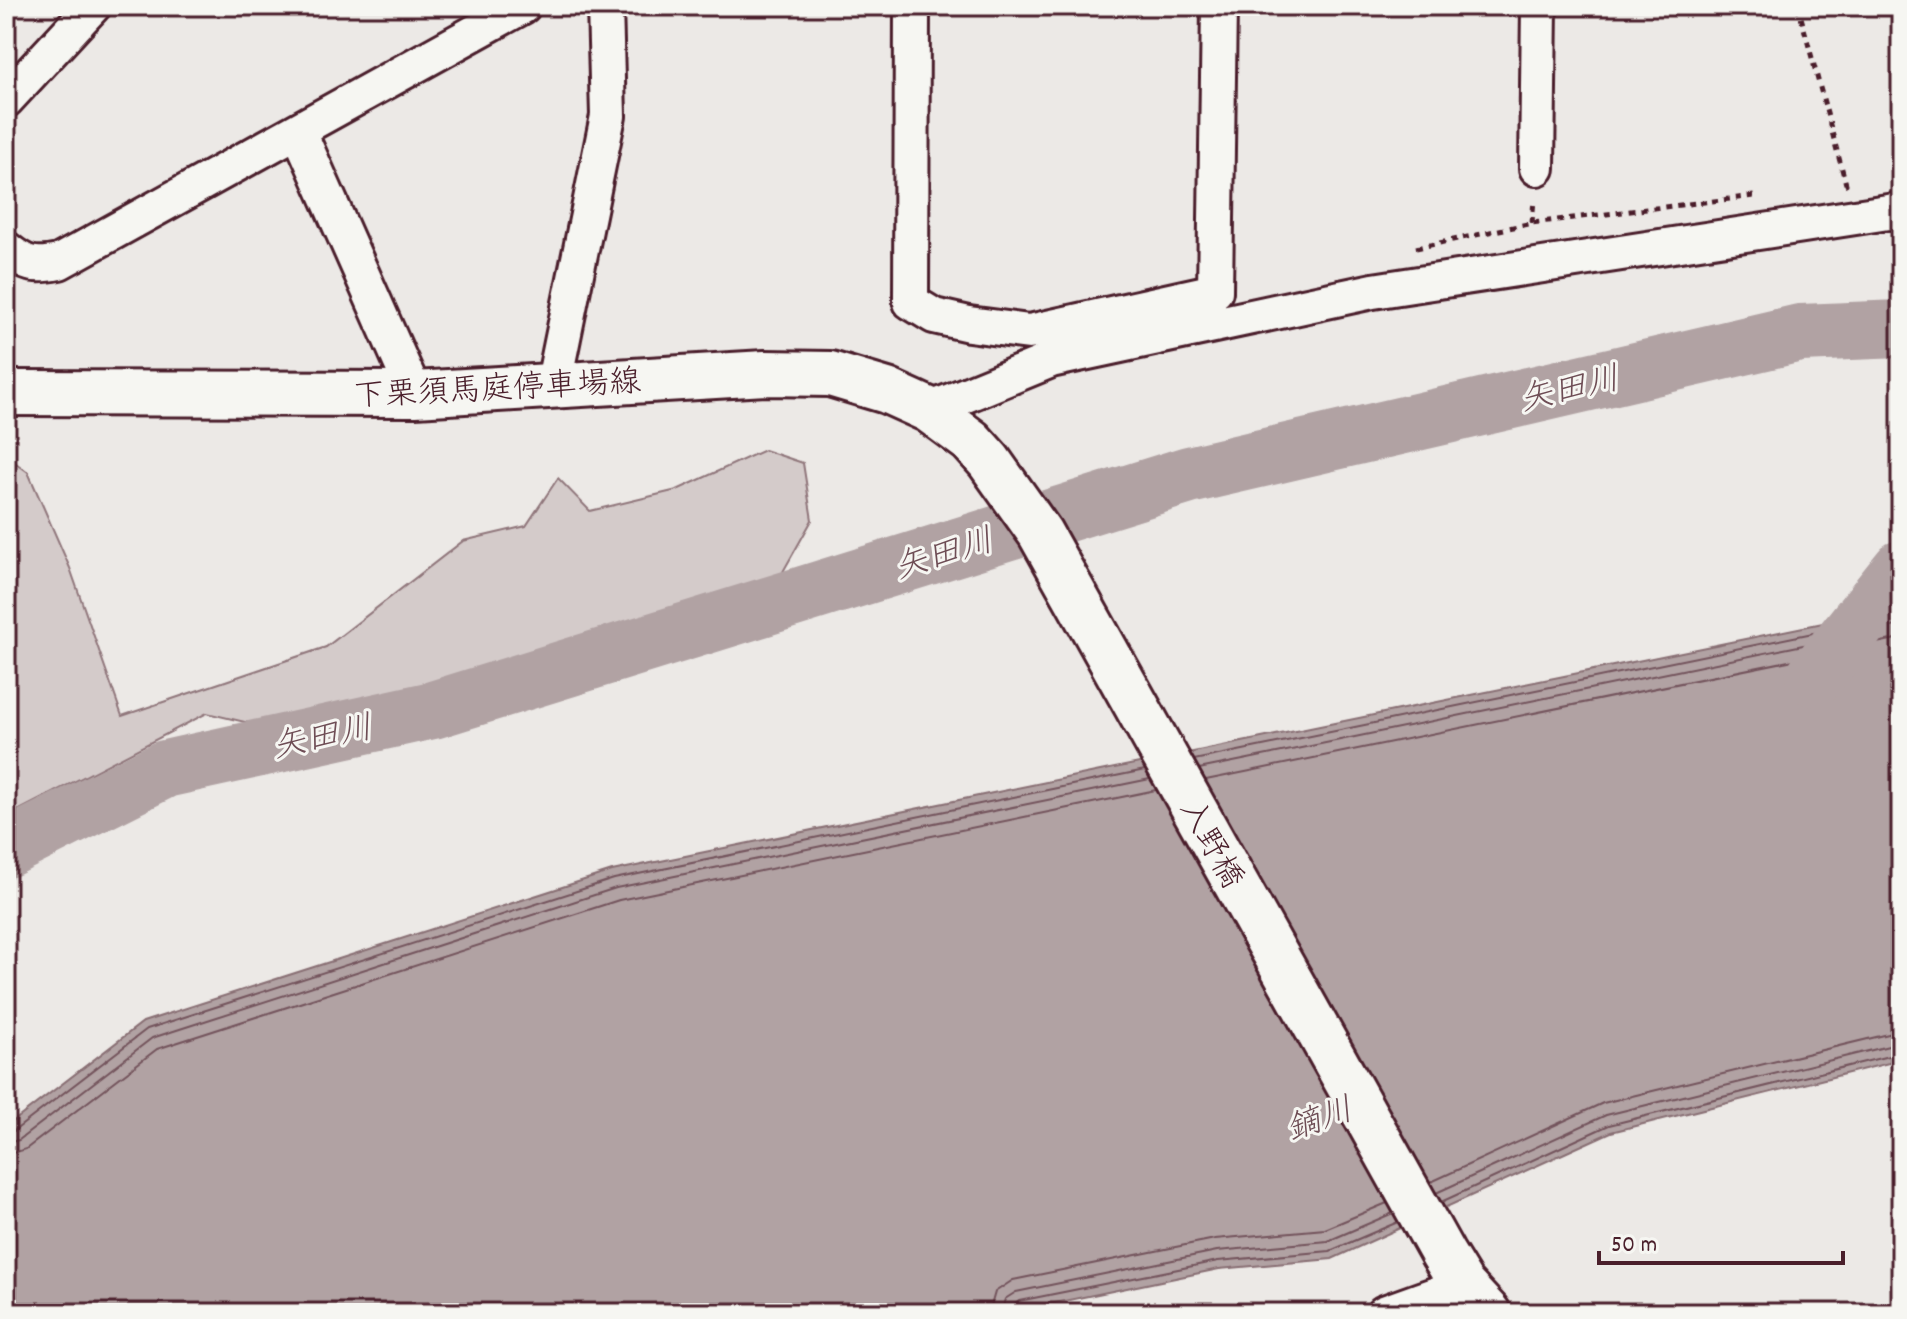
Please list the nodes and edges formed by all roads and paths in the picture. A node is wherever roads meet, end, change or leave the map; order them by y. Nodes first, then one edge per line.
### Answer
1 (93, 6) edge
2 (523, 6) edge
3 (605, 6) edge
4 (912, 6) edge
5 (1219, 6) edge
6 (1539, 6) edge
7 (1798, 6) edge
8 (6, 100) edge
9 (298, 130) junction
10 (1537, 168) dead end
11 (1830, 186) dead end
12 (1767, 194) dead end
13 (1901, 210) edge
14 (6, 249) edge
15 (1411, 249) dead end
16 (1215, 291) junction
17 (1051, 360) junction
18 (553, 387) junction
19 (6, 393) edge
20 (415, 394) junction
21 (929, 410) junction
22 (971, 441) joint
23 (1464, 1284) edge
24 (1384, 1313) edge

1 - 8 street
2 - 9 street
3 - 18 street
4 - 16 street
5 - 16 street
6 - 10 street
7 - 11 path
9 - 14 street
9 - 20 street
12 - 15 path
13 - 17 street
16 - 17 street
17 - 21 street
18 - 20 main road, 下栗須馬庭停車場線
18 - 21 main road, 下栗須馬庭停車場線
19 - 20 main road, 下栗須馬庭停車場線
21 - 22 main road, 下栗須馬庭停車場線
22 - 23 main road, 入野橋
23 - 24 street

